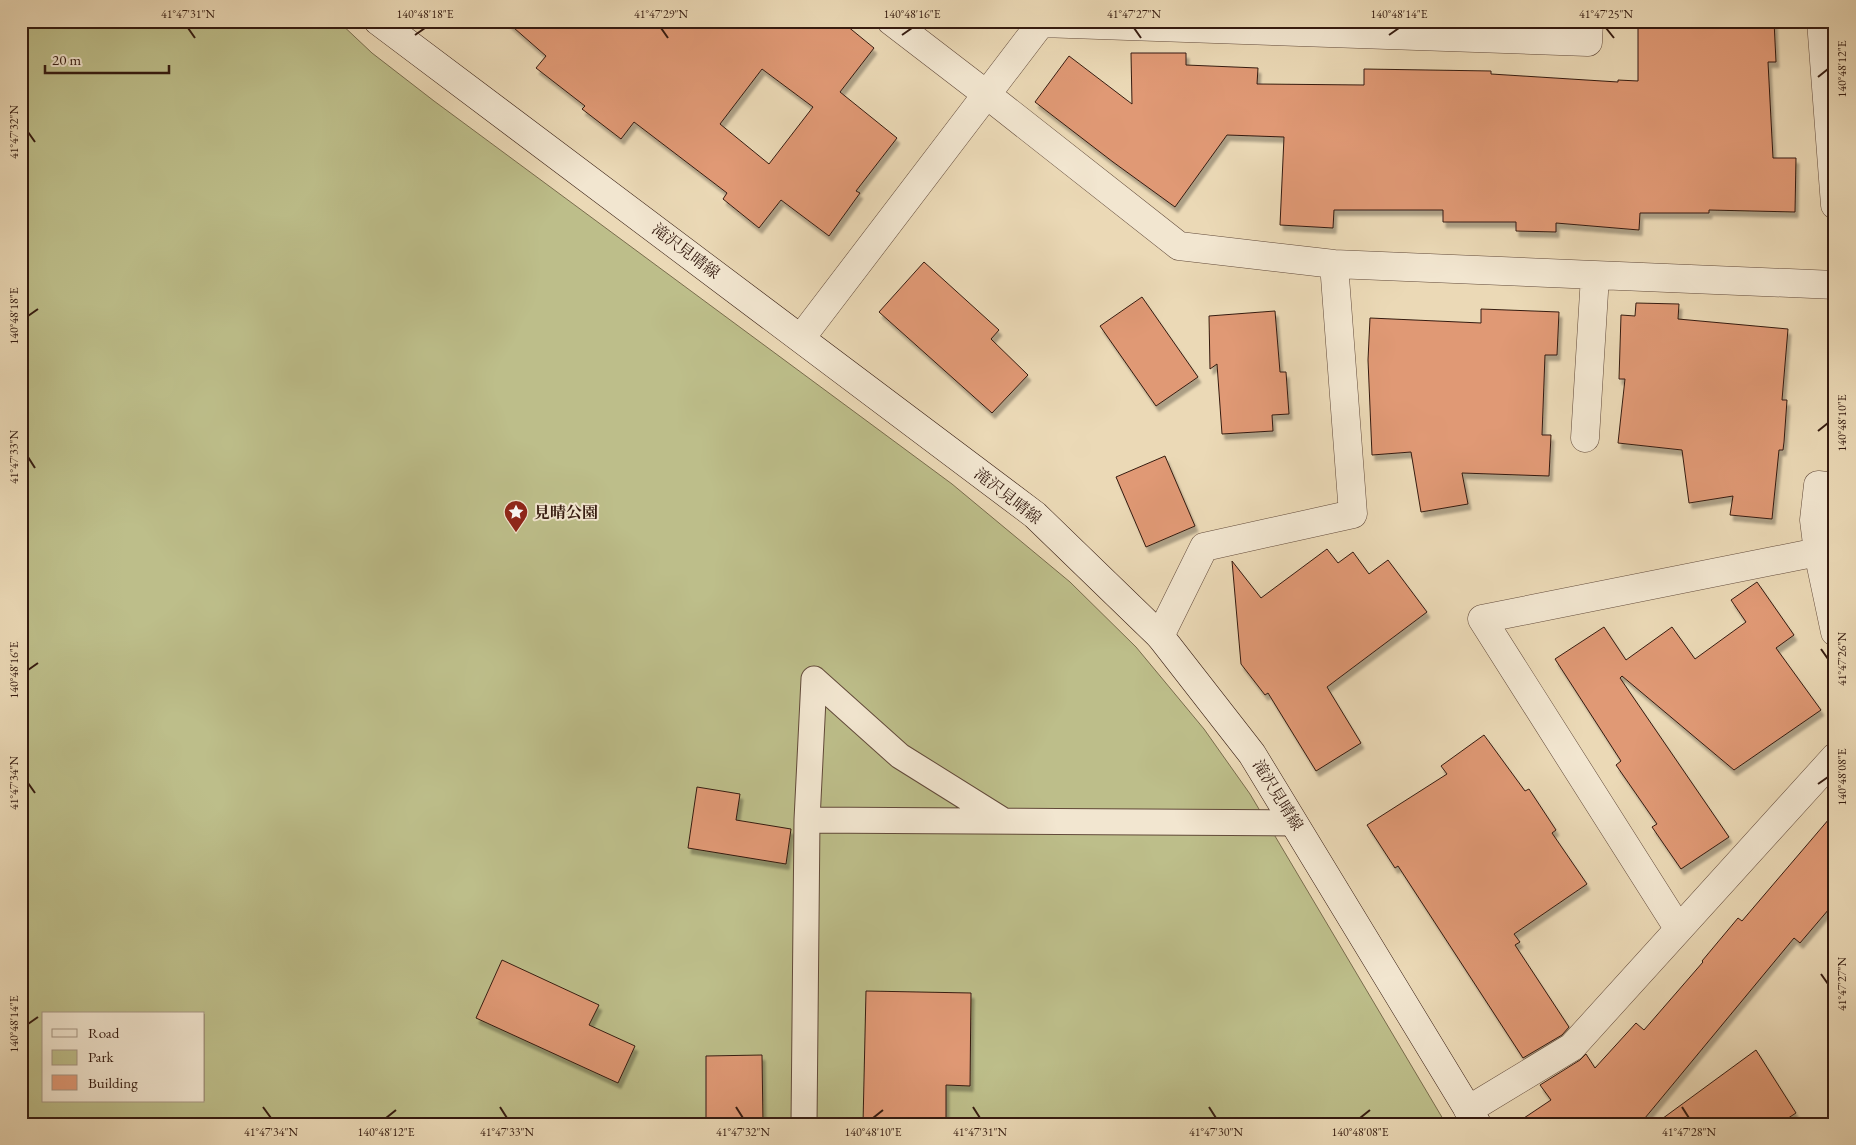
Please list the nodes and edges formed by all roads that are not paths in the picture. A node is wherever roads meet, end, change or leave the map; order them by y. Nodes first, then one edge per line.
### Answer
1 (378, 21) edge
2 (891, 21) edge
3 (1589, 21) edge
4 (1821, 21) edge
5 (986, 94) junction
6 (1835, 205) edge
7 (1334, 264) junction
8 (1595, 276) junction
9 (1835, 285) edge
10 (801, 338) junction
11 (1585, 438) dead end
12 (1835, 487) edge
13 (1818, 552) junction
14 (1835, 632) edge
15 (1160, 636) junction
16 (1835, 757) edge
17 (806, 820) junction
18 (1004, 821) junction
19 (1294, 823) junction
20 (1678, 928) junction
21 (1472, 1117) edge
22 (804, 1124) edge

1 - 10 street, 滝沢見晴線
2 - 5 street
3 - 5 street
4 - 6 street
5 - 7 street
5 - 10 street
7 - 8 street
7 - 15 street
8 - 9 street
8 - 11 street
10 - 15 street, 滝沢見晴線
12 - 13 street
13 - 14 street
13 - 20 street
15 - 19 street, 滝沢見晴線
16 - 20 street
17 - 18 lane
17 - 18 lane
17 - 22 lane
18 - 19 lane
19 - 21 street, 滝沢見晴線
20 - 21 street

